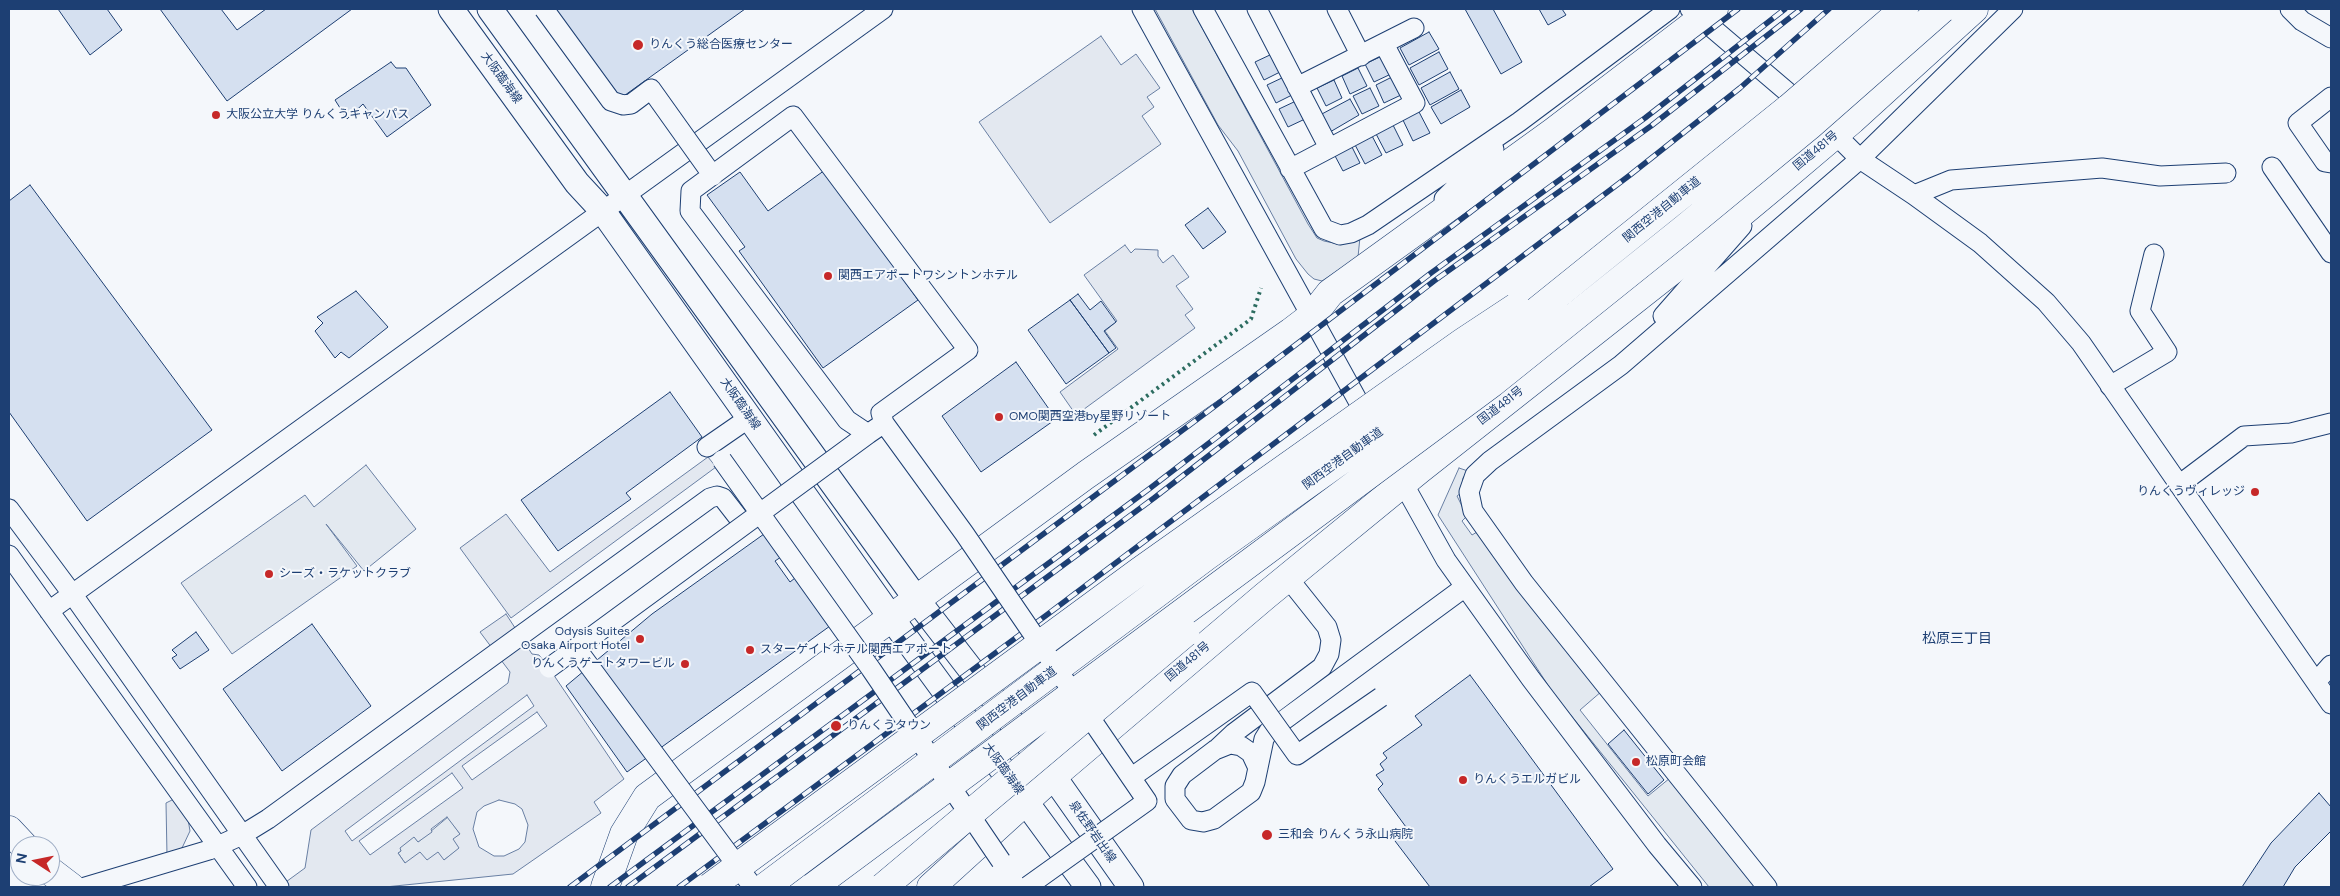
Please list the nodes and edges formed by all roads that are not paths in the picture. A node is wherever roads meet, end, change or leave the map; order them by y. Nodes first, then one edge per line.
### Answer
1 (451, 9) edge
2 (490, 9) edge
3 (544, 9) edge
4 (883, 9) edge
5 (1142, 9) edge
6 (1203, 9) edge
7 (1257, 9) edge
8 (1337, 9) edge
9 (1670, 9) edge
10 (1904, 9) edge
11 (1974, 9) edge
12 (1984, 9) edge
13 (2013, 9) edge
14 (2290, 9) edge
15 (1702, 12) edge
16 (1946, 21) edge
17 (1414, 28) dead end
18 (2331, 38) edge
19 (1384, 44) junction
20 (1361, 56) junction
21 (1298, 87) junction
22 (2331, 97) edge
23 (1518, 122) junction
24 (1837, 134) junction
25 (1329, 148) junction
26 (1860, 160) junction
27 (2331, 163) edge
28 (2272, 167) dead end
29 (1290, 169) junction
30 (2226, 173) dead end
31 (712, 176) junction
32 (1780, 181) junction
33 (624, 195) junction
34 (1914, 195) junction
35 (602, 210) junction
36 (1415, 232) junction
37 (2154, 254) dead end
38 (2331, 254) edge
39 (1586, 270) junction
40 (1312, 316) junction
41 (1621, 364) junction
42 (1492, 383) junction
43 (2110, 386) junction
44 (749, 418) junction
45 (884, 423) junction
46 (2331, 423) edge
47 (868, 434) junction
48 (707, 447) dead end
49 (722, 460) dead end
50 (1403, 484) junction
51 (2179, 485) junction
52 (9, 508) edge
53 (759, 515) junction
54 (736, 516) dead end
55 (9, 555) edge
56 (1288, 578) junction
57 (1465, 587) junction
58 (73, 595) junction
59 (917, 600) junction
60 (49, 611) junction
61 (892, 619) junction
62 (576, 648) junction
63 (2331, 665) edge
64 (549, 668) dead end
65 (2316, 682) junction
66 (1381, 697) dead end
67 (2331, 704) edge
68 (1215, 750) junction
69 (1258, 768) junction
70 (1052, 776) junction
71 (1132, 777) junction
72 (1026, 801) junction
73 (242, 835) junction
74 (218, 847) junction
75 (1000, 861) dead end
76 (60, 879) edge
77 (1028, 886) edge
78 (70, 887) edge
79 (85, 887) edge
80 (247, 887) edge
81 (279, 887) edge
82 (605, 887) edge
83 (710, 887) edge
84 (753, 887) edge
85 (765, 887) edge
86 (813, 887) edge
87 (883, 887) edge
88 (931, 887) edge
89 (1088, 887) edge
90 (1131, 887) edge
91 (1692, 887) edge
92 (1767, 887) edge

1 - 35 main road, 大阪臨海線
2 - 33 main road
3 - 31 street, bridge
4 - 33 street
5 - 40 street
6 - 29 street
7 - 21 street
8 - 20 street
9 - 23 street
10 - 39 highway, 関西空港自動車道, bridge
11 - 16 highway, 国道481号
12 - 16 street
13 - 26 street
14 - 18 street
15 - 24 street
15 - 36 highway
16 - 24 highway, 国道481号
16 - 42 highway, bridge
17 - 19 street
19 - 20 street
19 - 25 street
20 - 21 street
21 - 25 street
22 - 27 street
23 - 29 street
23 - 36 street
24 - 26 street
24 - 32 highway, 国道481号
25 - 29 street
26 - 34 street
26 - 41 street
28 - 38 street
30 - 34 street
31 - 45 street, bridge
31 - 47 street, bridge
32 - 41 street
32 - 50 highway, 国道481号
33 - 35 street
33 - 59 main road
34 - 43 street
35 - 44 main road, 大阪臨海線
35 - 58 street
36 - 40 highway
37 - 43 street
39 - 83 highway, bridge
39 - 85 highway, 関西空港自動車道, bridge
40 - 50 street
40 - 59 highway
41 - 92 street
42 - 86 highway, bridge
42 - 87 highway, bridge
43 - 51 street
44 - 48 street
44 - 61 main road, 大阪臨海線
45 - 47 street, bridge
45 - 71 street, bridge
46 - 51 street
47 - 53 street, bridge
49 - 53 street, bridge
50 - 56 highway, 国道481号
50 - 57 street
51 - 65 street
52 - 58 street
53 - 62 street, bridge
53 - 75 street, bridge
54 - 73 street
55 - 60 street
56 - 68 street
56 - 70 highway, 国道481号
57 - 69 street
57 - 91 street
58 - 60 street
58 - 73 street
59 - 61 highway
59 - 70 main road
60 - 74 street
61 - 72 main road, 大阪臨海線
61 - 82 highway
62 - 64 street, bridge
62 - 84 street, bridge
63 - 65 street
65 - 67 street
66 - 71 street, bridge
68 - 69 street
68 - 69 street
70 - 72 highway, 国道481号
70 - 90 main road, 泉佐野岩出線
71 - 77 street, bridge
72 - 88 highway, 国道481号
72 - 89 main road
73 - 74 street
73 - 81 street
74 - 79 street
74 - 80 street
76 - 78 highway

